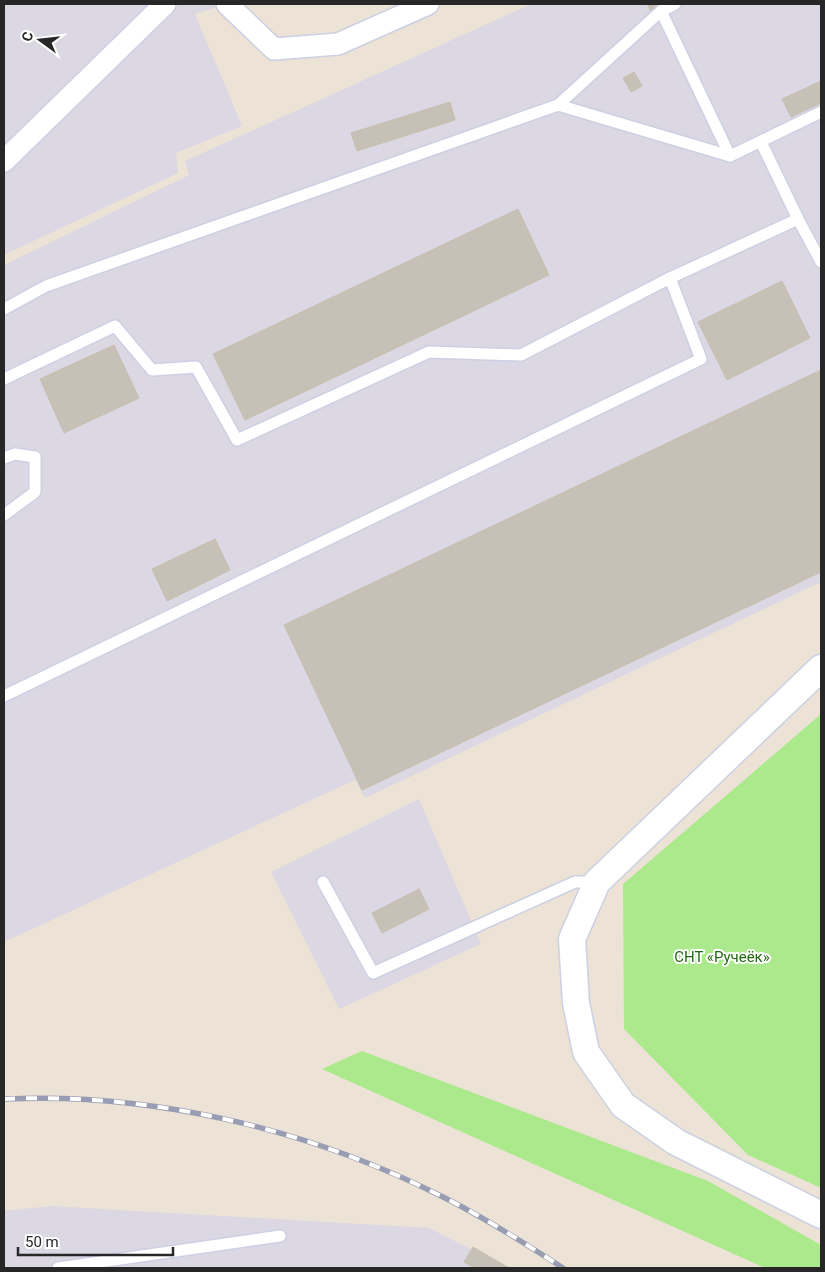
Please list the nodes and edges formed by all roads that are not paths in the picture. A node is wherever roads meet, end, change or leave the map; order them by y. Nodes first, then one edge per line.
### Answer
1 (165, 4) edge
2 (227, 4) edge
3 (428, 4) edge
4 (676, 4) edge
5 (661, 11) junction
6 (558, 105) junction
7 (821, 112) edge
8 (761, 142) junction
9 (730, 156) junction
10 (4, 161) edge
11 (798, 219) junction
12 (821, 262) edge
13 (670, 278) junction
14 (4, 309) edge
15 (4, 379) edge
16 (4, 458) edge
17 (4, 515) edge
18 (821, 668) edge
19 (4, 696) edge
20 (323, 882) dead end
21 (597, 882) junction
22 (821, 1215) edge
23 (280, 1236) dead end
24 (58, 1268) edge

1 - 10 street
2 - 3 street
4 - 5 lane
5 - 6 lane
5 - 9 lane
6 - 9 lane
6 - 14 lane
7 - 8 lane
8 - 9 lane
8 - 11 lane
11 - 12 lane
11 - 13 lane
13 - 15 lane
13 - 19 lane
16 - 17 lane
18 - 21 street
20 - 21 lane
21 - 22 street
23 - 24 lane

